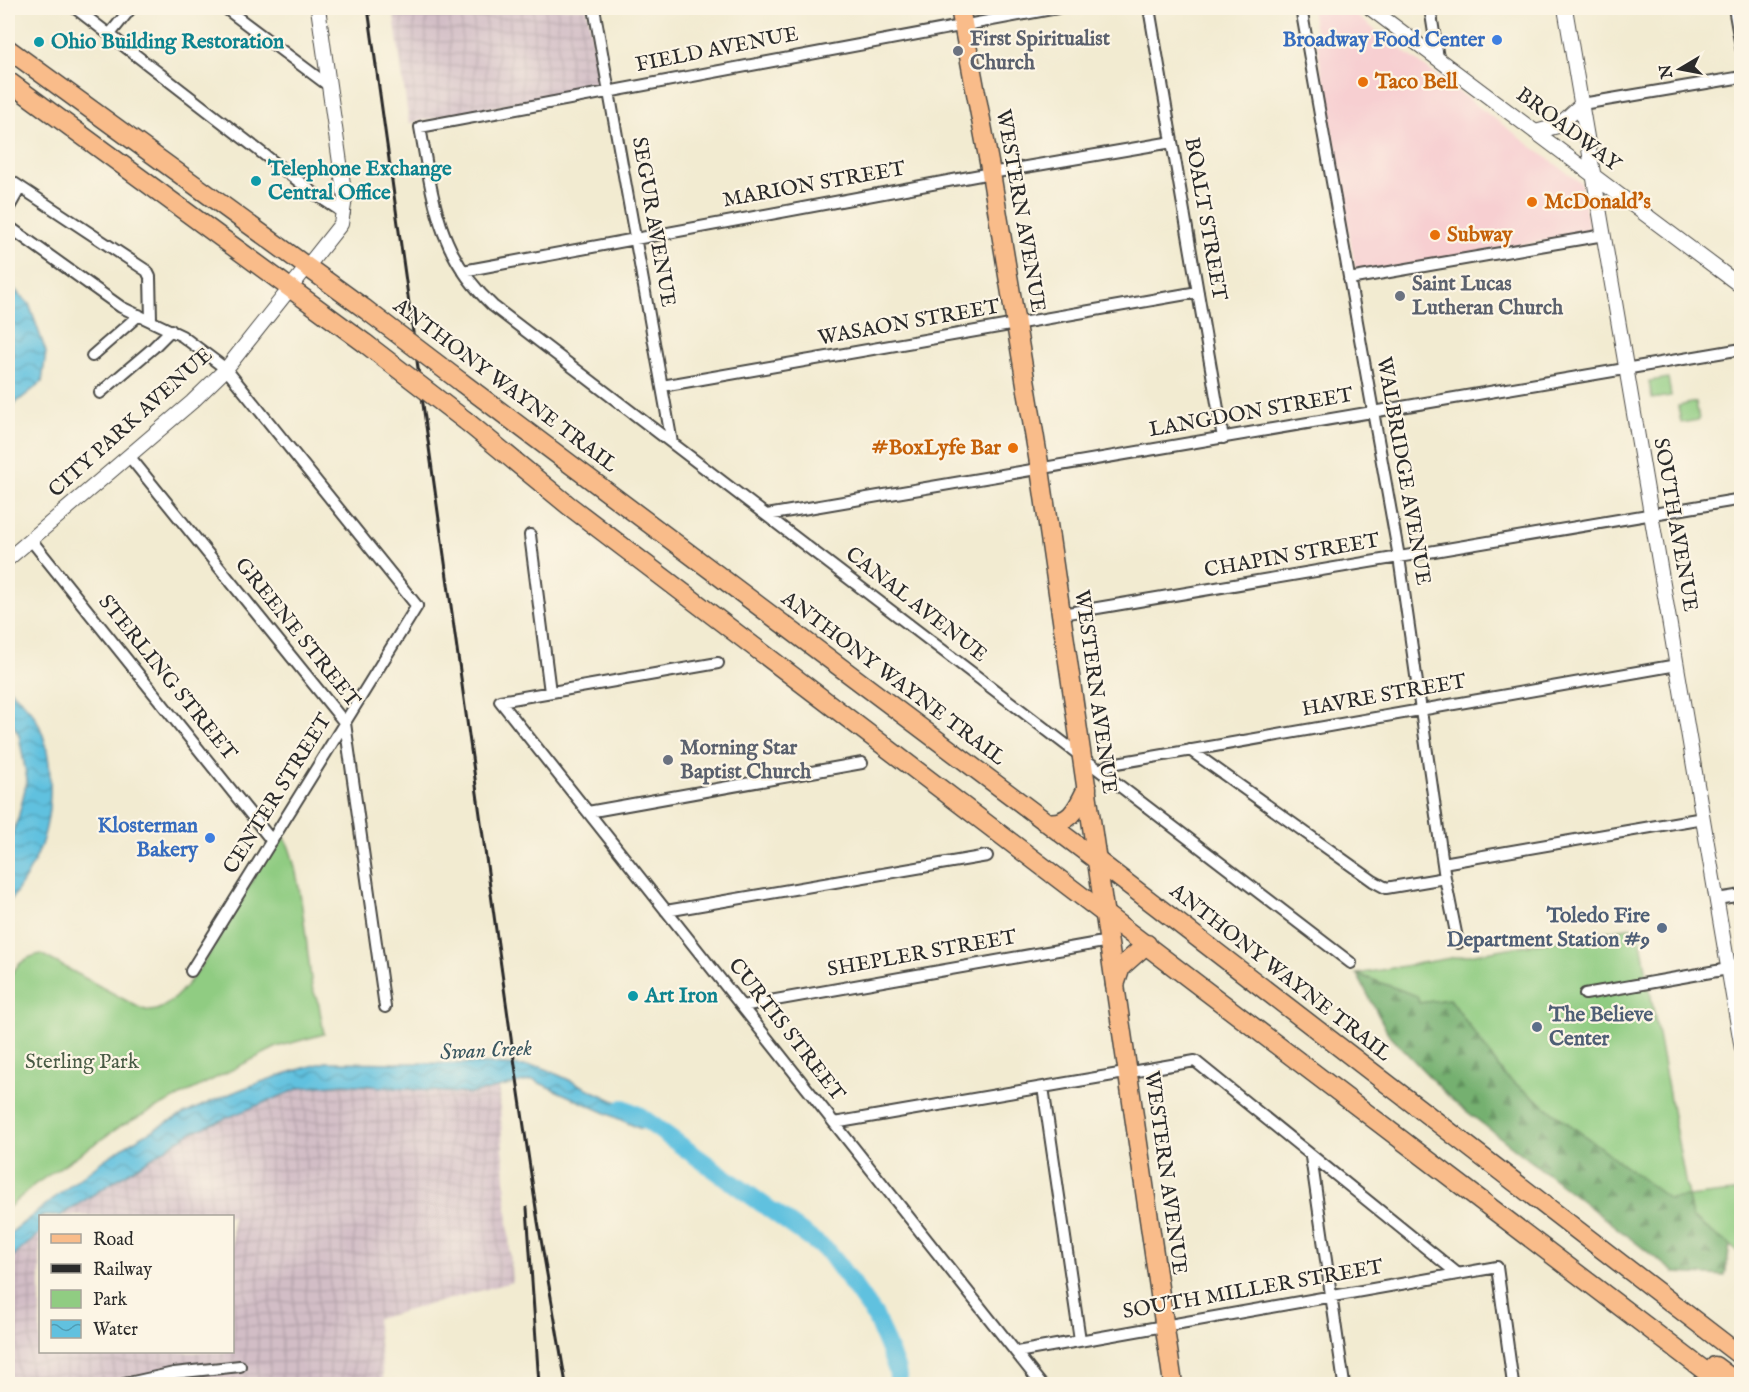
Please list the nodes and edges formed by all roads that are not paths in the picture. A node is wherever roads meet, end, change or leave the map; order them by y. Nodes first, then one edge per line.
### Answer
1 (75, 8) edge
2 (131, 8) edge
3 (225, 8) edge
4 (318, 8) edge
5 (594, 8) edge
6 (1057, 8) edge
7 (1149, 8) edge
8 (1301, 8) edge
9 (1370, 8) edge
10 (1430, 8) edge
11 (1565, 8) edge
12 (1734, 8) edge
13 (961, 15) edge
14 (110, 34) junction
15 (8, 49) edge
16 (1742, 52) edge
17 (1438, 58) junction
18 (1742, 77) edge
19 (8, 81) edge
20 (329, 86) junction
21 (609, 90) junction
22 (1582, 104) junction
23 (420, 127) joint
24 (1535, 132) junction
25 (1172, 142) junction
26 (991, 172) junction
27 (1594, 176) junction
28 (8, 179) edge
29 (21, 188) junction
30 (8, 209) edge
31 (343, 219) junction
32 (8, 226) edge
33 (1604, 235) junction
34 (635, 238) junction
35 (306, 267) junction
36 (464, 271) junction
37 (1349, 279) junction
38 (290, 286) junction
39 (1742, 287) edge
40 (1198, 292) junction
41 (139, 315) junction
42 (151, 320) junction
43 (1017, 323) junction
44 (171, 330) junction
45 (1742, 349) edge
46 (92, 356) dead end
47 (226, 369) junction
48 (1626, 369) junction
49 (662, 386) junction
50 (100, 393) dead end
51 (1373, 412) junction
52 (1223, 438) junction
53 (672, 444) junction
54 (129, 456) junction
55 (1040, 469) junction
56 (1742, 500) edge
57 (767, 515) junction
58 (1652, 516) junction
59 (530, 535) dead end
60 (31, 540) junction
61 (1399, 557) junction
62 (8, 559) edge
63 (1062, 614) junction
64 (718, 663) dead end
65 (1677, 665) junction
66 (550, 692) junction
67 (1420, 710) junction
68 (345, 723) junction
69 (1190, 750) junction
70 (1083, 757) junction
71 (862, 763) dead end
72 (1099, 770) junction
73 (1087, 788) junction
74 (588, 812) junction
75 (1703, 818) junction
76 (1045, 822) junction
77 (272, 841) junction
78 (987, 855) dead end
79 (1098, 861) junction
80 (1443, 863) junction
81 (1445, 878) junction
82 (1742, 895) edge
83 (1717, 899) junction
84 (666, 911) junction
85 (1105, 913) junction
86 (1109, 941) junction
87 (1458, 943) dead end
88 (1147, 944) junction
89 (1351, 963) dead end
90 (1728, 969) junction
91 (191, 971) dead end
92 (1115, 985) junction
93 (1585, 994) dead end
94 (742, 1006) junction
95 (385, 1007) dead end
96 (1742, 1049) edge
97 (1129, 1073) junction
98 (1043, 1088) junction
99 (834, 1123) junction
100 (1311, 1157) junction
101 (1458, 1274) junction
102 (1331, 1296) junction
103 (1164, 1326) junction
104 (1080, 1340) junction
105 (1678, 1351) junction
106 (1017, 1352) junction
107 (1742, 1357) edge
108 (240, 1366) dead end
109 (124, 1384) edge
110 (1041, 1384) edge
111 (1173, 1384) edge
112 (1344, 1384) edge
113 (1513, 1384) edge
114 (1722, 1384) edge
115 (1739, 1384) edge

1 - 14 street
2 - 14 street
3 - 20 street
4 - 20 street
5 - 21 street, SEGUR AVENUE
6 - 13 street, FIELD AVENUE
7 - 25 street, BOALT STREET
8 - 37 street, WALBRIDGE AVENUE
9 - 17 street, BROADWAY
10 - 17 street
11 - 22 street, SOUTH AVENUE
12 - 16 street
13 - 21 street, FIELD AVENUE
13 - 26 main road, WESTERN AVENUE
14 - 31 street
15 - 35 main road, ANTHONY WAYNE TRAIL
17 - 24 street, BROADWAY
18 - 22 street
19 - 38 main road
20 - 31 street
21 - 23 street, FIELD AVENUE
21 - 34 street, SEGUR AVENUE
22 - 24 street
22 - 27 street, SOUTH AVENUE
23 - 36 street, CANAL AVENUE
24 - 27 street, BROADWAY
25 - 26 street, MARION STREET
25 - 40 street, BOALT STREET
26 - 34 street, MARION STREET
26 - 43 main road, WESTERN AVENUE
27 - 33 street, SOUTH AVENUE
27 - 39 street, BROADWAY
28 - 29 street
29 - 30 street
29 - 42 street
31 - 35 street, CITY PARK AVENUE
32 - 41 street
33 - 37 street
33 - 48 street, SOUTH AVENUE
34 - 36 street, MARION STREET
34 - 49 street, SEGUR AVENUE
35 - 38 street, CITY PARK AVENUE
35 - 76 main road, ANTHONY WAYNE TRAIL, bridge
36 - 53 street, CANAL AVENUE
37 - 51 street, WALBRIDGE AVENUE
38 - 47 street, CITY PARK AVENUE
38 - 85 main road, bridge
40 - 43 street, WASAON STREET
40 - 52 street, BOALT STREET
41 - 42 street
41 - 46 street
42 - 44 street
43 - 49 street, WASAON STREET
43 - 55 main road, WESTERN AVENUE
44 - 47 street
44 - 50 street
45 - 48 street, LANGDON STREET
47 - 54 street, CITY PARK AVENUE
47 - 68 street, CENTER STREET
48 - 51 street, LANGDON STREET
48 - 58 street, SOUTH AVENUE
49 - 53 street, SEGUR AVENUE
51 - 52 street, LANGDON STREET
51 - 61 street, WALBRIDGE AVENUE
52 - 55 street, LANGDON STREET
53 - 57 street, CANAL AVENUE
54 - 60 street, CITY PARK AVENUE
54 - 68 street, GREENE STREET
55 - 57 street, LANGDON STREET
55 - 63 main road, WESTERN AVENUE
56 - 58 street, CHAPIN STREET
57 - 70 street, CANAL AVENUE
58 - 61 street, CHAPIN STREET
58 - 65 street, SOUTH AVENUE
59 - 66 street
60 - 62 street, CITY PARK AVENUE
60 - 77 street, STERLING STREET
61 - 63 street, CHAPIN STREET
61 - 67 street, WALBRIDGE AVENUE
63 - 70 main road, WESTERN AVENUE
64 - 66 street
65 - 67 street, HAVRE STREET
65 - 75 street, SOUTH AVENUE
66 - 74 street, CURTIS STREET
67 - 69 street, HAVRE STREET
67 - 80 street, WALBRIDGE AVENUE
68 - 77 street, CENTER STREET
68 - 95 street, GREENE STREET
69 - 72 street, HAVRE STREET
69 - 81 street
70 - 72 street, CANAL AVENUE
70 - 73 main road, WESTERN AVENUE
71 - 74 street
72 - 89 street, CANAL AVENUE
73 - 76 main road
73 - 79 main road, WESTERN AVENUE
74 - 84 street, CURTIS STREET
75 - 80 street
75 - 83 street, SOUTH AVENUE
76 - 79 main road, ANTHONY WAYNE TRAIL
77 - 91 street, CENTER STREET
78 - 84 street
79 - 85 main road, WESTERN AVENUE
79 - 107 main road, ANTHONY WAYNE TRAIL
80 - 81 street, WALBRIDGE AVENUE
81 - 87 street, WALBRIDGE AVENUE
82 - 83 street
83 - 90 street, SOUTH AVENUE
84 - 94 street, CURTIS STREET
85 - 86 main road, WESTERN AVENUE
85 - 88 main road
86 - 92 main road, WESTERN AVENUE
86 - 94 street, SHEPLER STREET
88 - 92 main road
88 - 105 main road
90 - 93 street
90 - 96 street, SOUTH AVENUE
92 - 97 main road, WESTERN AVENUE
94 - 99 street, CURTIS STREET
97 - 98 street
97 - 100 street
97 - 103 main road, WESTERN AVENUE
98 - 99 street
98 - 104 street
99 - 106 street, CURTIS STREET
100 - 101 street
100 - 102 street
101 - 102 street, SOUTH MILLER STREET
101 - 113 street, SOUTH MILLER STREET
102 - 103 street, SOUTH MILLER STREET
102 - 112 street
103 - 104 street, SOUTH MILLER STREET
103 - 111 main road, WESTERN AVENUE
104 - 106 street, SOUTH MILLER STREET
105 - 114 main road
105 - 115 main road
106 - 110 street, CURTIS STREET
108 - 109 street

